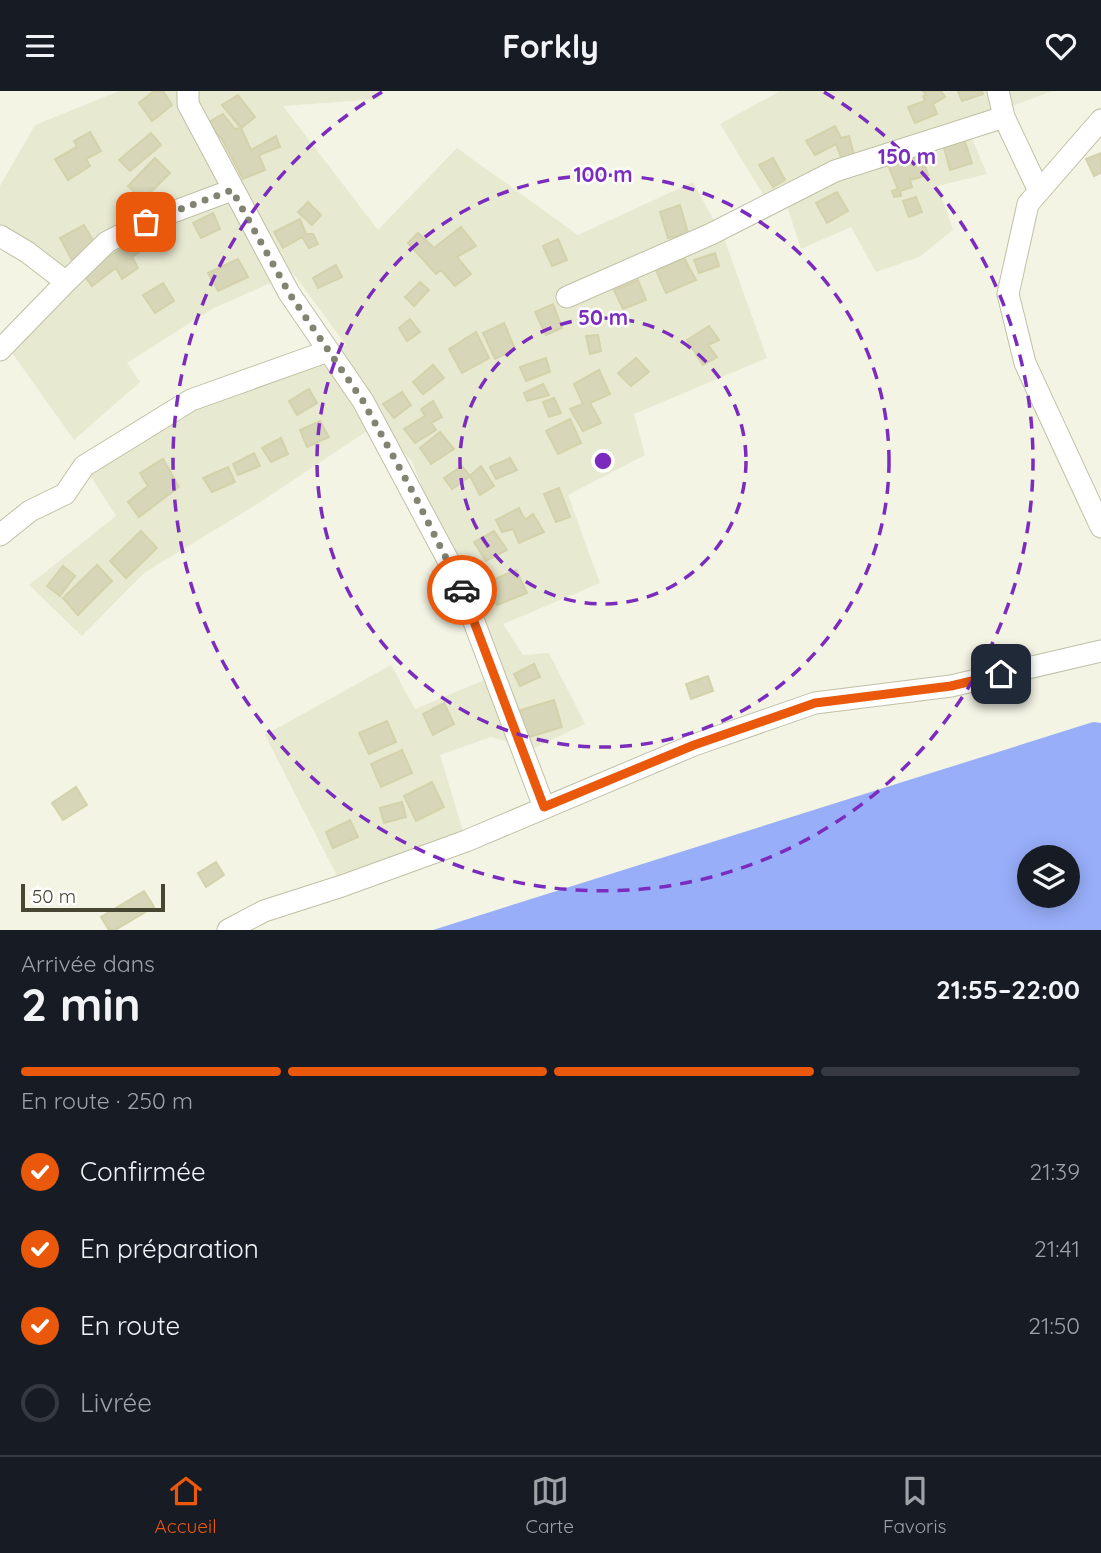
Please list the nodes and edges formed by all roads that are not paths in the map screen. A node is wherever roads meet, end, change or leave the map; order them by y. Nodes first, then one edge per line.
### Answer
1 (188, 91) edge
2 (998, 91) edge
3 (1004, 117) junction
4 (1101, 120) edge
5 (232, 190) junction
6 (1039, 191) junction
7 (0, 236) edge
8 (66, 282) junction
9 (567, 297) dead end
10 (0, 350) edge
11 (328, 351) junction
12 (1101, 527) edge
13 (0, 535) edge
14 (1101, 651) edge
15 (544, 807) junction
16 (228, 930) edge

1 - 5 street
2 - 3 street
3 - 6 street
3 - 9 street
4 - 6 street
5 - 8 street
5 - 11 street
6 - 12 street
7 - 8 street
8 - 10 street
11 - 13 street
11 - 15 street
14 - 15 street
15 - 16 street

